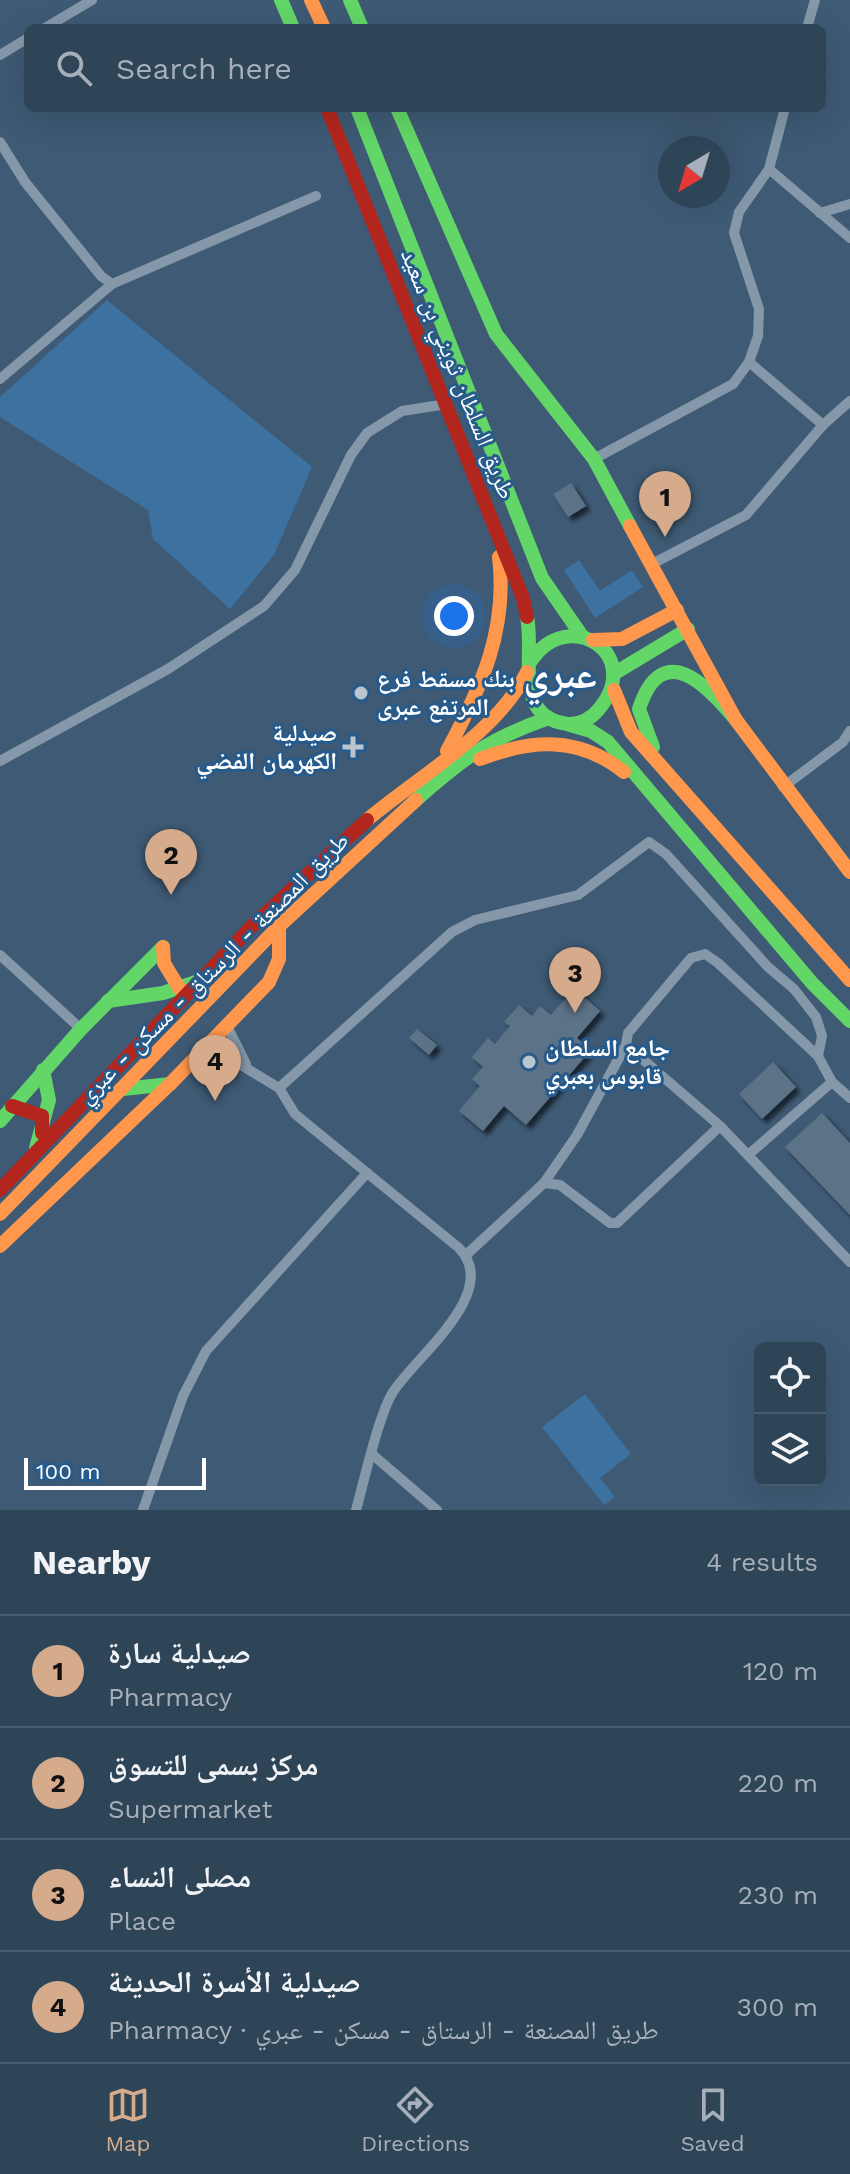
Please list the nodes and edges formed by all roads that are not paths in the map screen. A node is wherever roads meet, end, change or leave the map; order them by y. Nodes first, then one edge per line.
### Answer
1 (92, 0) edge
2 (281, 0) edge
3 (311, 0) edge
4 (350, 0) edge
5 (815, 0) edge
6 (52, 24) edge
7 (291, 24) edge
8 (322, 24) edge
9 (360, 24) edge
10 (808, 24) edge
11 (24, 40) edge
12 (0, 55) edge
13 (329, 112) edge
14 (359, 112) edge
15 (399, 112) edge
16 (784, 112) edge
17 (0, 142) edge
18 (769, 169) junction
19 (316, 196) dead end
20 (850, 204) edge
21 (820, 213) junction
22 (850, 238) edge
23 (112, 284) junction
24 (749, 362) junction
25 (0, 379) edge
26 (850, 401) edge
27 (447, 404) junction
28 (823, 425) junction
29 (594, 459) junction
30 (485, 504) junction
31 (652, 564) junction
32 (677, 610) junction
33 (688, 629) junction
34 (586, 638) junction
35 (529, 665) junction
36 (615, 673) junction
37 (614, 690) junction
38 (556, 720) junction
39 (736, 720) junction
40 (850, 731) edge
41 (443, 758) junction
42 (0, 761) edge
43 (665, 771) junction
44 (452, 772) junction
45 (783, 787) junction
46 (669, 814) junction
47 (850, 872) edge
48 (279, 926) junction
49 (0, 955) edge
50 (850, 980) edge
51 (202, 981) junction
52 (179, 988) junction
53 (108, 1001) junction
54 (850, 1021) edge
55 (227, 1026) junction
56 (81, 1029) junction
57 (208, 1045) junction
58 (626, 1045) junction
59 (818, 1056) junction
60 (246, 1064) junction
61 (43, 1070) junction
62 (832, 1082) junction
63 (170, 1084) junction
64 (279, 1088) junction
65 (123, 1089) junction
66 (850, 1098) edge
67 (12, 1106) junction
68 (0, 1121) edge
69 (720, 1126) junction
70 (42, 1133) junction
71 (748, 1155) junction
72 (34, 1156) junction
73 (367, 1173) junction
74 (544, 1183) junction
75 (0, 1190) edge
76 (0, 1214) edge
77 (0, 1246) edge
78 (466, 1255) junction
79 (850, 1262) edge
80 (373, 1455) junction
81 (143, 1510) edge
82 (356, 1510) edge
83 (437, 1510) edge

1 - 6 street
2 - 7 main road
3 - 8 main road
4 - 9 main road
5 - 10 street
11 - 12 street
13 - 27 main road, طريق السلطان ثويني بن سعيد
14 - 34 main road, طريق السلطان ثويني بن سعيد
15 - 29 main road
16 - 18 street
17 - 23 street
18 - 21 street
18 - 24 street
19 - 23 street
20 - 21 street
21 - 22 street
23 - 25 street
24 - 28 street
24 - 29 street
26 - 28 street
27 - 30 main road, طريق السلطان ثويني بن سعيد
27 - 42 street
28 - 31 street
29 - 31 main road
30 - 35 main road, طريق السلطان ثويني بن سعيد
30 - 41 main road
31 - 32 main road
32 - 33 main road
32 - 34 main road
33 - 36 main road
33 - 39 main road
34 - 35 main road
34 - 36 main road
35 - 38 main road
35 - 41 main road, طريق المصنعة - الرستاق - مسكن - عبري
36 - 37 main road
37 - 38 main road
37 - 43 main road
38 - 44 main road, طريق المصنعة - الرستاق - مسكن - عبري
38 - 46 main road
39 - 43 main road
39 - 45 main road
40 - 45 street
41 - 51 main road, طريق المصنعة - الرستاق - مسكن - عبري
43 - 50 main road
44 - 46 main road
44 - 48 main road, طريق المصنعة - الرستاق - مسكن - عبري
45 - 47 main road
46 - 54 main road
48 - 55 main road
48 - 65 main road, طريق المصنعة - الرستاق - مسكن - عبري
49 - 56 street
51 - 52 main road
51 - 72 main road, طريق المصنعة - الرستاق - مسكن - عبري
52 - 53 main road
52 - 53 main road
53 - 56 main road
55 - 57 main road
55 - 60 street
56 - 61 main road
57 - 60 street
57 - 63 main road
58 - 59 street
58 - 69 street
58 - 74 street
59 - 62 street
59 - 64 street
60 - 64 street
61 - 67 main road
61 - 70 main road
62 - 66 street
62 - 71 street
63 - 65 main road
63 - 77 main road
64 - 73 street
65 - 76 main road, طريق المصنعة - الرستاق - مسكن - عبري
67 - 68 main road
67 - 70 main road
69 - 71 street
69 - 74 street
70 - 72 main road
71 - 79 street
72 - 75 main road, طريق المصنعة - الرستاق - مسكن - عبري
73 - 78 street
73 - 81 street
74 - 78 street
78 - 80 street
80 - 82 street
80 - 83 street

